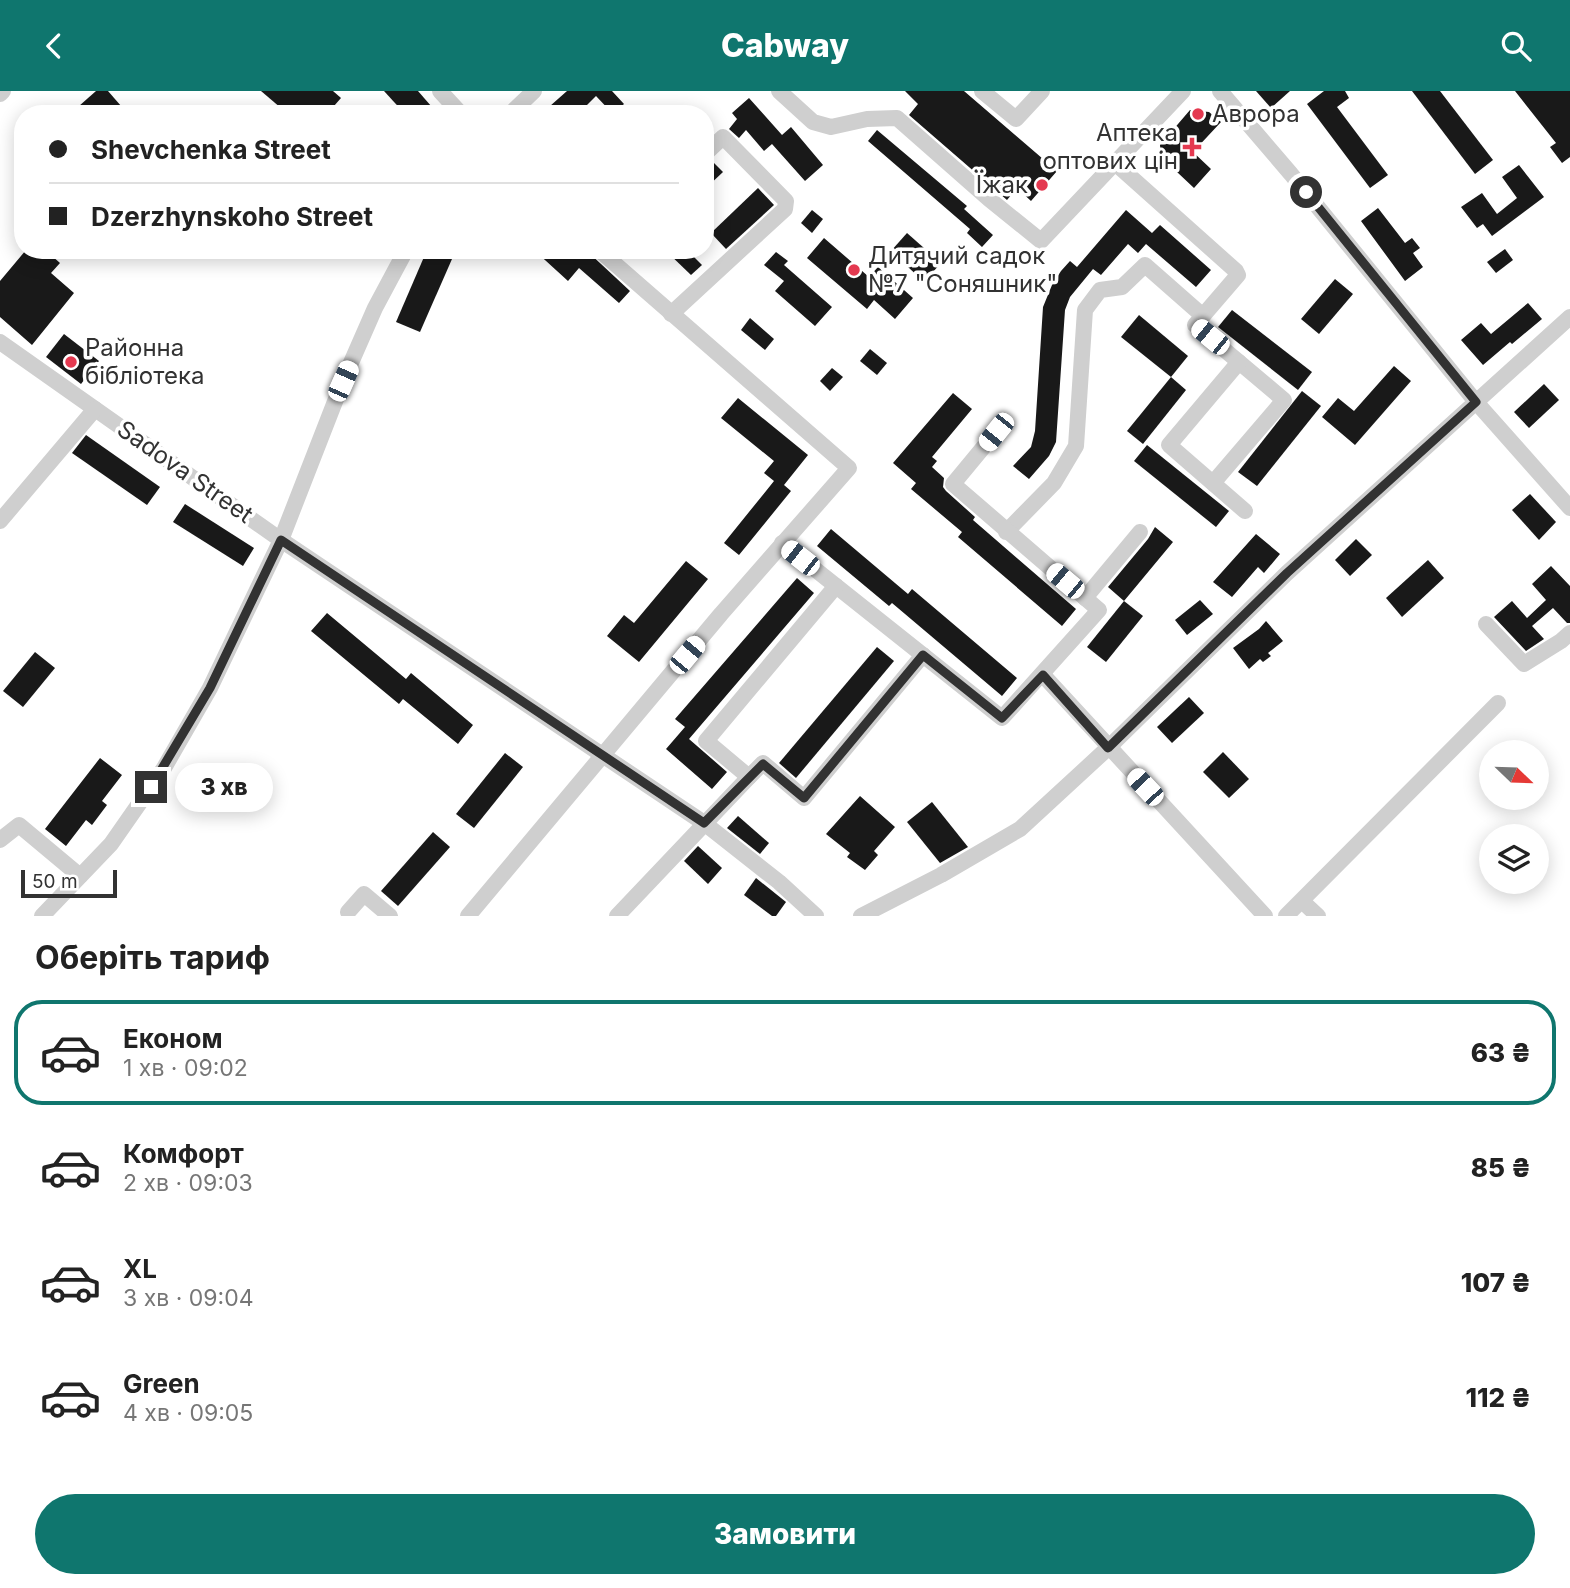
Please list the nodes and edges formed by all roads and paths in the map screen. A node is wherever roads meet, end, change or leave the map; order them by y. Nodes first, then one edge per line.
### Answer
1 (440, 91) edge
2 (534, 91) edge
3 (779, 91) edge
4 (982, 91) edge
5 (1042, 91) edge
6 (1183, 91) edge
7 (1220, 91) edge
8 (453, 105) edge
9 (519, 105) edge
10 (714, 146) edge
11 (1115, 163) junction
12 (401, 259) edge
13 (609, 259) edge
14 (671, 314) junction
15 (1203, 316) junction
16 (1570, 317) edge
17 (0, 342) edge
18 (1239, 362) junction
19 (1476, 402) junction
20 (95, 409) junction
21 (996, 432) dead end
22 (1213, 483) junction
23 (1570, 508) edge
24 (1245, 511) dead end
25 (0, 521) edge
26 (1006, 532) junction
27 (1140, 532) dead end
28 (281, 540) junction
29 (782, 543) junction
30 (836, 586) junction
31 (1085, 598) junction
32 (1486, 624) dead end
33 (1570, 633) edge
34 (923, 655) junction
35 (1043, 675) junction
36 (1497, 703) dead end
37 (1108, 748) junction
38 (602, 756) junction
39 (749, 776) junction
40 (704, 823) junction
41 (0, 840) edge
42 (80, 876) junction
43 (1303, 902) junction
44 (348, 912) dead end
45 (42, 916) edge
46 (390, 916) edge
47 (468, 916) edge
48 (617, 916) edge
49 (816, 916) edge
50 (861, 916) edge
51 (1265, 916) edge
52 (1286, 916) edge
53 (1318, 916) edge

1 - 8 street
2 - 9 street
3 - 11 street
4 - 5 street
6 - 11 street
7 - 19 street
10 - 14 street
11 - 15 street
12 - 28 street
13 - 14 street
14 - 29 street
15 - 18 street
15 - 26 street
16 - 19 street
17 - 20 street, Sadova Street
18 - 22 street
18 - 22 street
19 - 23 street
19 - 37 street
20 - 25 street
20 - 28 street, Sadova Street
21 - 26 street
22 - 24 street
26 - 31 street
27 - 31 street
28 - 38 street, Sadova Street
28 - 42 street
29 - 30 street
29 - 38 street
30 - 34 street
30 - 39 street
31 - 35 street
32 - 33 street
34 - 35 street
34 - 39 street
35 - 37 street
36 - 43 street
37 - 50 street
37 - 51 street
38 - 40 street, Sadova Street
38 - 47 street
39 - 40 street
40 - 48 street
40 - 49 street, Sadova Street
41 - 42 street
42 - 45 street
43 - 52 street
43 - 53 street
44 - 46 street

